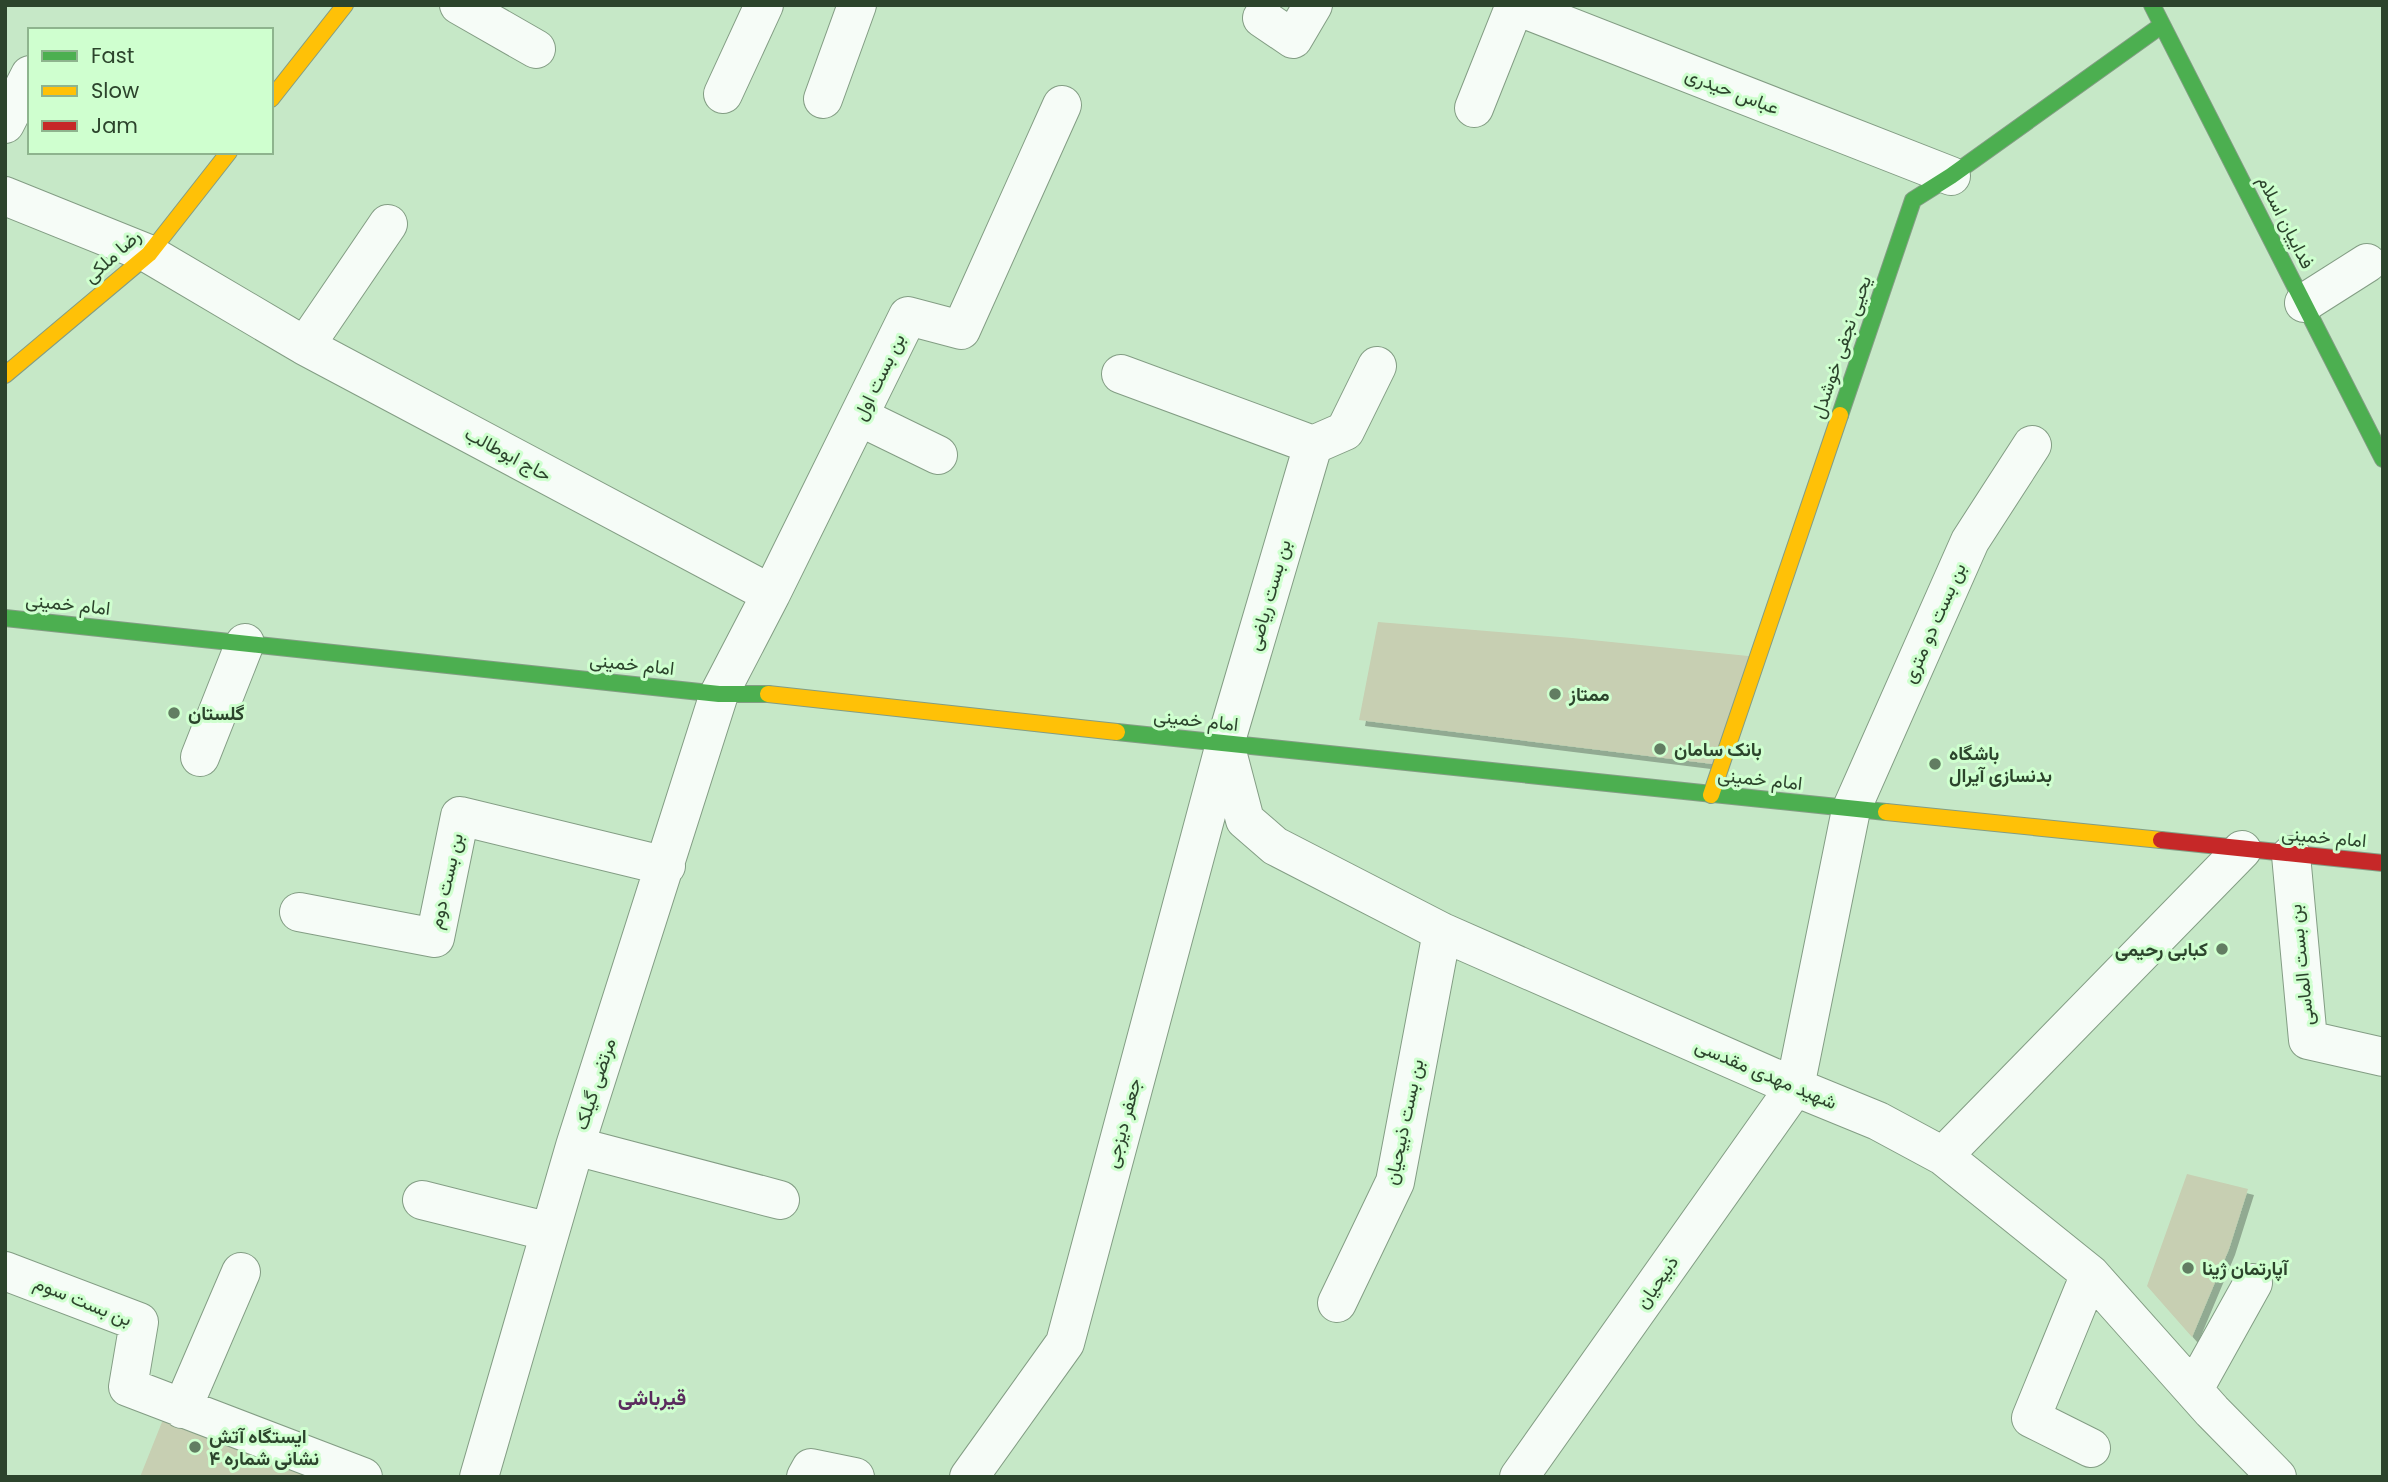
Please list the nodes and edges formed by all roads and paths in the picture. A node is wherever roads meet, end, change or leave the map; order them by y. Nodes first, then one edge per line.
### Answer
1 (345, 5) edge
2 (459, 5) edge
3 (764, 5) edge
4 (857, 5) edge
5 (1313, 5) edge
6 (1515, 5) edge
7 (2152, 5) edge
8 (1262, 18) dead end
9 (2162, 25) junction
10 (536, 49) dead end
11 (28, 79) edge
12 (723, 94) dead end
13 (273, 96) edge
14 (823, 99) dead end
15 (1062, 106) dead end
16 (1474, 108) dead end
17 (5, 124) edge
18 (227, 154) edge
19 (1951, 176) junction
20 (5, 196) edge
21 (388, 224) dead end
22 (149, 254) junction
23 (2367, 263) dead end
24 (2304, 303) junction
25 (304, 346) junction
26 (1377, 366) dead end
27 (1121, 374) dead end
28 (5, 375) edge
29 (860, 417) junction
30 (2379, 441) edge
31 (1313, 445) junction
32 (2032, 445) dead end
33 (938, 455) dead end
34 (771, 594) junction
35 (5, 618) edge
36 (245, 643) junction
37 (719, 694) junction
38 (1225, 744) junction
39 (200, 757) dead end
40 (1711, 795) junction
41 (1852, 810) junction
42 (2242, 850) junction
43 (2291, 855) junction
44 (2383, 863) edge
45 (666, 866) junction
46 (299, 912) dead end
47 (1441, 932) junction
48 (2383, 1057) edge
49 (1795, 1087) junction
50 (575, 1146) junction
51 (1943, 1156) junction
52 (422, 1200) dead end
53 (780, 1200) dead end
54 (550, 1232) junction
55 (5, 1271) edge
56 (241, 1272) dead end
57 (2090, 1274) junction
58 (2253, 1283) dead end
59 (1337, 1303) dead end
60 (2194, 1389) junction
61 (183, 1409) junction
62 (2091, 1448) dead end
63 (363, 1477) edge
64 (479, 1477) edge
65 (806, 1477) edge
66 (855, 1477) edge
67 (969, 1477) edge
68 (1519, 1477) edge
69 (2277, 1477) edge

1 - 13 main road
2 - 10 street
3 - 12 street
4 - 14 street
5 - 8 street
6 - 16 street
6 - 19 street, عباس حیدری
7 - 9 main road, فداییان اسلام
9 - 19 main road, یحیی نجفی خوشدل
9 - 24 main road, فداییان اسلام
11 - 17 street
15 - 29 street, بن بست اول
18 - 22 main road, رضا ملکی
19 - 40 main road, یحیی نجفی خوشدل
20 - 22 street, حاج ابوطالب
21 - 25 street
22 - 25 street, حاج ابوطالب
22 - 28 main road, رضا ملکی
23 - 24 street
24 - 30 main road, فداییان اسلام
25 - 34 street, حاج ابوطالب
26 - 31 street
27 - 31 street
29 - 33 street
29 - 34 street, بن بست اول
31 - 38 street, بن بست ریاضی
32 - 41 street, بن بست دو متری
34 - 37 street
35 - 36 main road, امام خمینی
36 - 37 main road, امام خمینی
36 - 39 street
37 - 38 main road, امام خمینی
37 - 45 street, مرتضی گیلک
38 - 40 main road, امام خمینی
38 - 47 street, شهید مهدی مقدسی
38 - 67 street, جعفر دیزجی
40 - 41 main road, امام خمینی
41 - 42 main road, امام خمینی
41 - 49 street, بن بست دو متری
42 - 43 main road, امام خمینی
42 - 51 street
43 - 44 main road, امام خمینی
43 - 48 street, بن بست الماسی
45 - 46 street, بن بست دوم
45 - 50 street, مرتضی گیلک
47 - 49 street, شهید مهدی مقدسی
47 - 59 street, بن بست ذبیحیان
49 - 51 street, شهید مهدی مقدسی
49 - 68 street, ذبیحیان
50 - 53 street
50 - 54 street, مرتضی گیلک
51 - 57 street, شهید مهدی مقدسی
52 - 54 street
54 - 64 street, مرتضی گیلک
55 - 61 street, بن بست سوم
56 - 61 street
57 - 60 street, شهید مهدی مقدسی
57 - 62 street
58 - 60 street
60 - 69 street, شهید مهدی مقدسی
61 - 63 street, بن بست سوم
65 - 66 street

